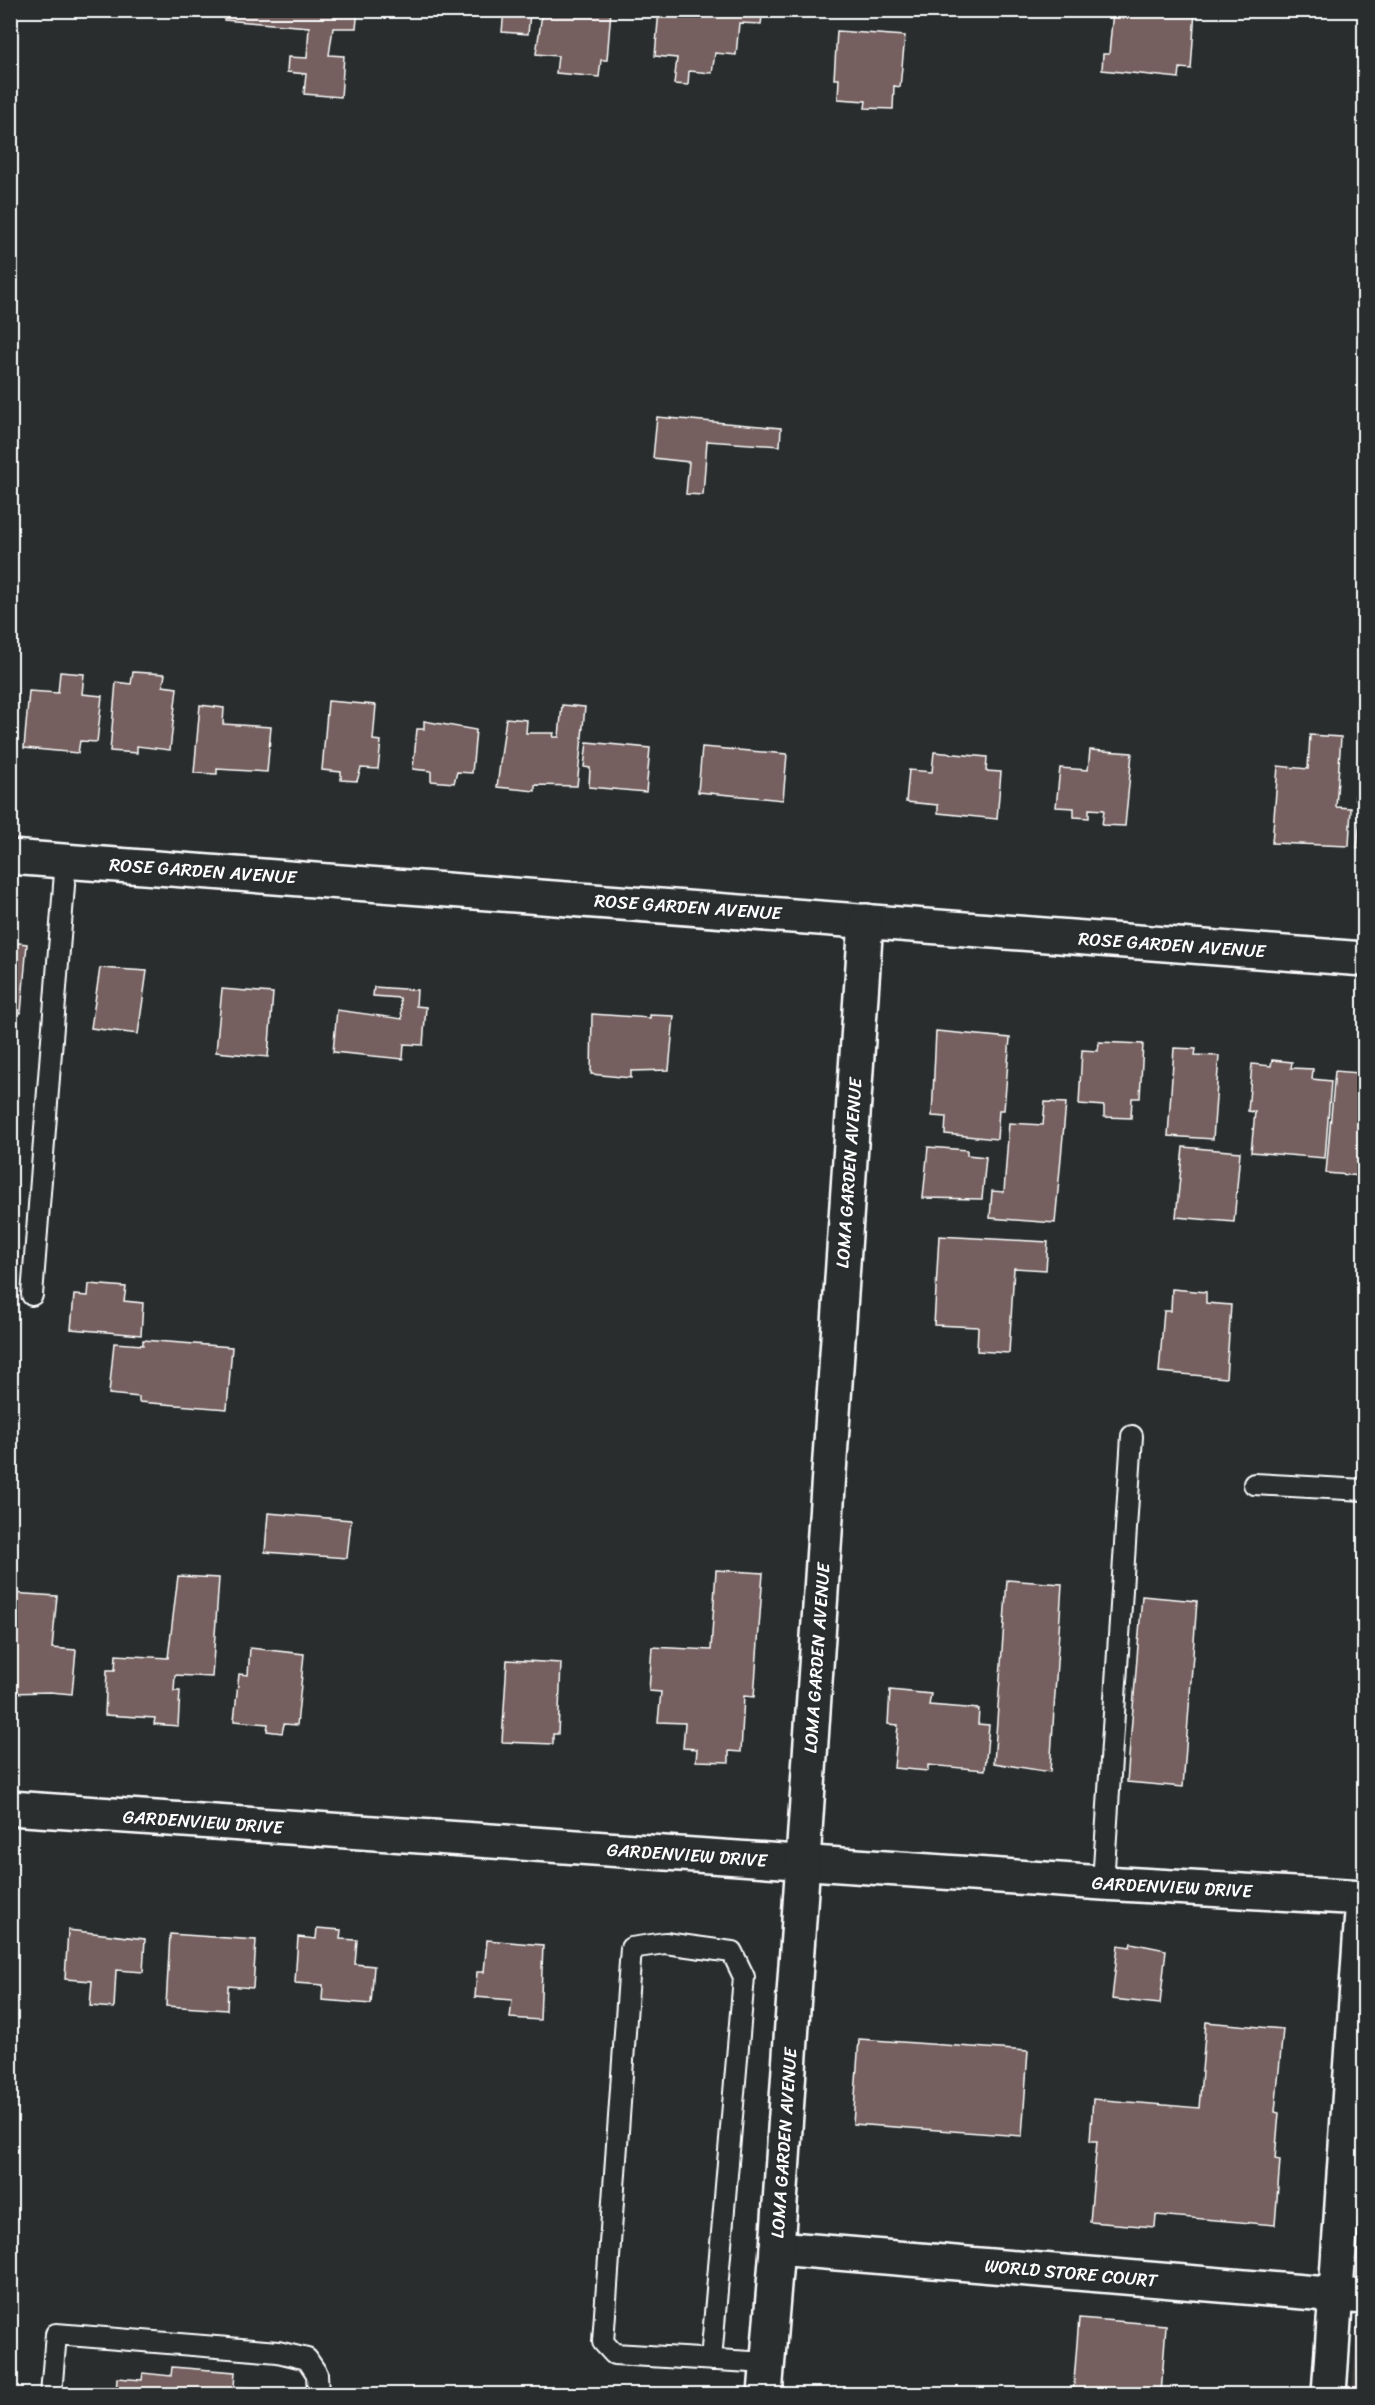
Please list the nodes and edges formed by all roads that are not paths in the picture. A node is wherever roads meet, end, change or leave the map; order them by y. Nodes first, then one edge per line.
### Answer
1 (10, 856) edge
2 (66, 860) junction
3 (866, 921) junction
4 (1365, 959) edge
5 (32, 1294) dead end
6 (1132, 1436) dead end
7 (1254, 1484) dead end
8 (1365, 1490) edge
9 (10, 1808) edge
10 (803, 1863) junction
11 (1104, 1883) junction
12 (1364, 1898) edge
13 (777, 2248) junction
14 (1350, 2296) edge
15 (711, 2360) junction
16 (766, 2379) edge
17 (51, 2394) edge
18 (318, 2394) edge
19 (1329, 2394) edge

1 - 2 street, ROSE GARDEN AVENUE
2 - 3 street, ROSE GARDEN AVENUE
2 - 5 lane
3 - 4 street, ROSE GARDEN AVENUE
3 - 10 street, LOMA GARDEN AVENUE
6 - 11 lane
7 - 8 lane
9 - 10 street, GARDENVIEW DRIVE
10 - 11 street, GARDENVIEW DRIVE
10 - 13 street, LOMA GARDEN AVENUE
11 - 12 street, GARDENVIEW DRIVE
12 - 14 street
13 - 14 street, WORLD STORE COURT
13 - 16 street, LOMA GARDEN AVENUE
14 - 19 street
15 - 15 lane
15 - 16 lane
17 - 18 lane

